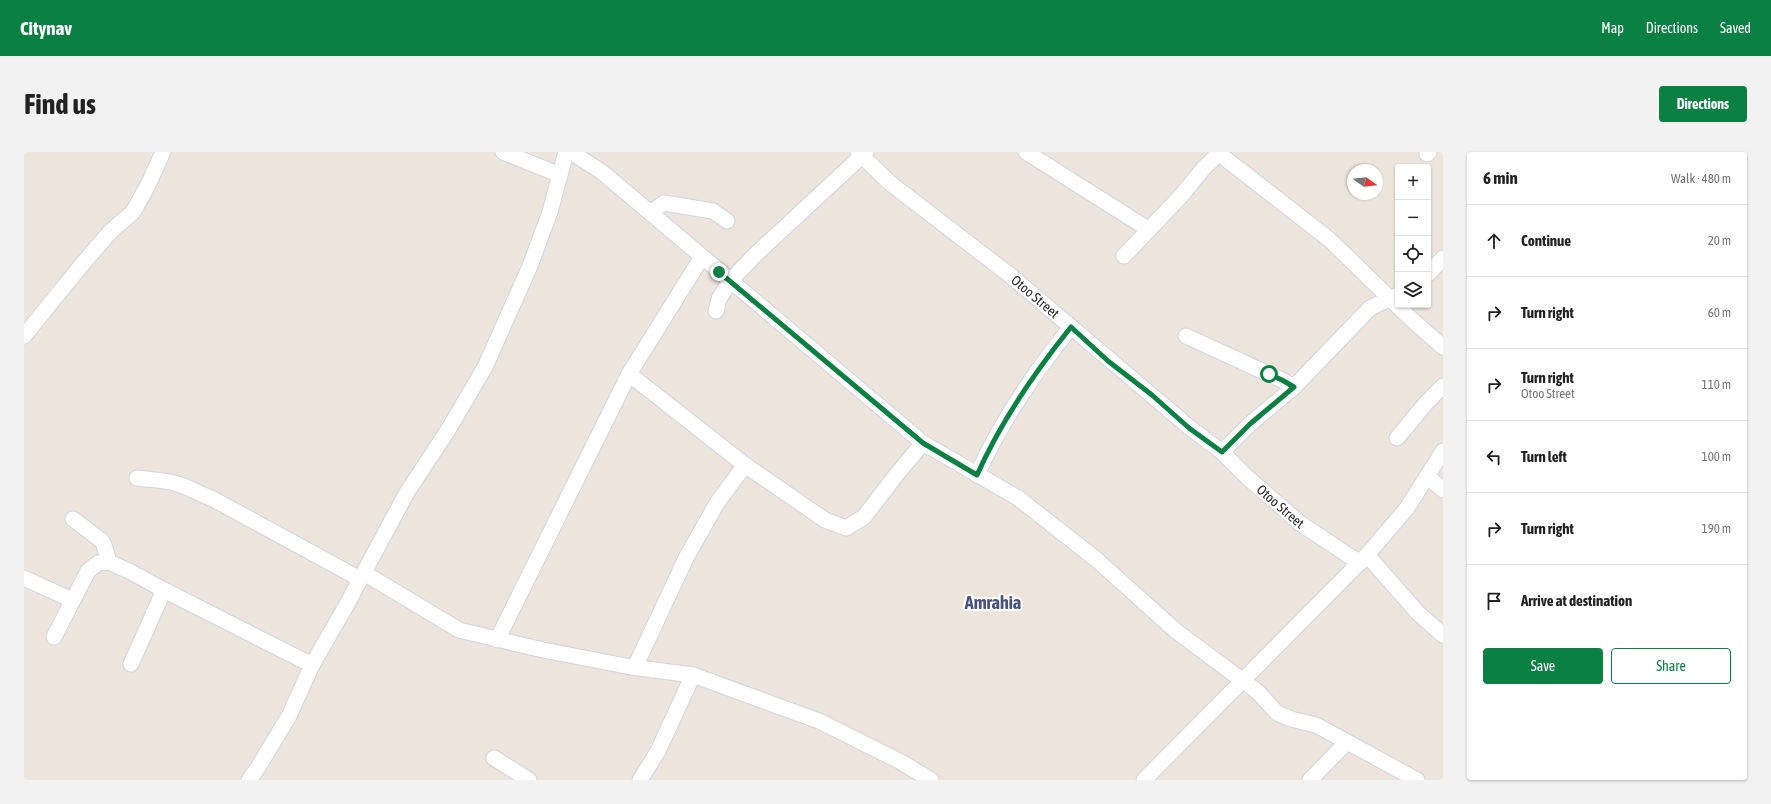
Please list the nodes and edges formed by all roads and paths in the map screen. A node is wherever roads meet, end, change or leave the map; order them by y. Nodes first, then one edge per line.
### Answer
1 (163, 152) edge
2 (566, 152) edge
3 (571, 152) edge
4 (1026, 152) edge
5 (509, 153) edge
6 (1218, 153) edge
7 (862, 154) edge
8 (560, 175) junction
9 (650, 213) junction
10 (727, 222) dead end
11 (1148, 229) junction
12 (1124, 256) dead end
13 (702, 257) junction
14 (1443, 258) edge
15 (1430, 272) edge
16 (730, 281) junction
17 (1394, 297) edge
18 (716, 311) dead end
19 (1071, 327) junction
20 (24, 336) edge
21 (1186, 336) dead end
22 (1443, 347) edge
23 (630, 374) junction
24 (1443, 386) edge
25 (1294, 387) junction
26 (1397, 438) dead end
27 (923, 443) junction
28 (1443, 451) edge
29 (1222, 452) junction
30 (745, 465) junction
31 (977, 475) junction
32 (1427, 476) junction
33 (137, 478) dead end
34 (1443, 490) edge
35 (73, 518) dead end
36 (1363, 559) junction
37 (109, 562) junction
38 (362, 576) junction
39 (24, 578) edge
40 (164, 590) junction
41 (72, 600) junction
42 (1443, 635) edge
43 (54, 637) dead end
44 (497, 640) junction
45 (131, 664) dead end
46 (312, 665) junction
47 (635, 667) junction
48 (693, 675) junction
49 (1243, 680) junction
50 (1347, 742) junction
51 (494, 758) dead end
52 (249, 780) edge
53 (529, 780) edge
54 (640, 780) edge
55 (931, 780) edge
56 (1144, 780) edge
57 (1310, 780) edge
58 (1417, 780) edge

1 - 20 street
2 - 8 street
3 - 9 street
4 - 11 street
5 - 8 street
6 - 11 street
6 - 17 street
7 - 16 street
7 - 19 street, Otoo Street
8 - 38 street
9 - 10 street
9 - 13 street
11 - 12 street
13 - 16 street
13 - 23 street
14 - 15 street
16 - 18 street
16 - 27 street
17 - 22 street
17 - 25 street
19 - 29 street, Otoo Street
19 - 31 street
21 - 25 street
23 - 30 street
23 - 44 street
24 - 26 street
25 - 29 street
27 - 30 street
27 - 31 street
28 - 32 street
29 - 36 street, Otoo Street
30 - 47 street
31 - 49 street
32 - 34 street
32 - 36 street
33 - 38 street
35 - 37 street
36 - 42 street, Otoo Street
36 - 49 street
37 - 40 street
37 - 41 street
38 - 44 street
38 - 46 street
39 - 41 street
40 - 45 street
40 - 46 street
41 - 43 street
44 - 47 street
46 - 52 street
47 - 48 street
48 - 54 street
48 - 55 street
49 - 50 street
49 - 56 street
50 - 57 street
50 - 58 street
51 - 53 street

